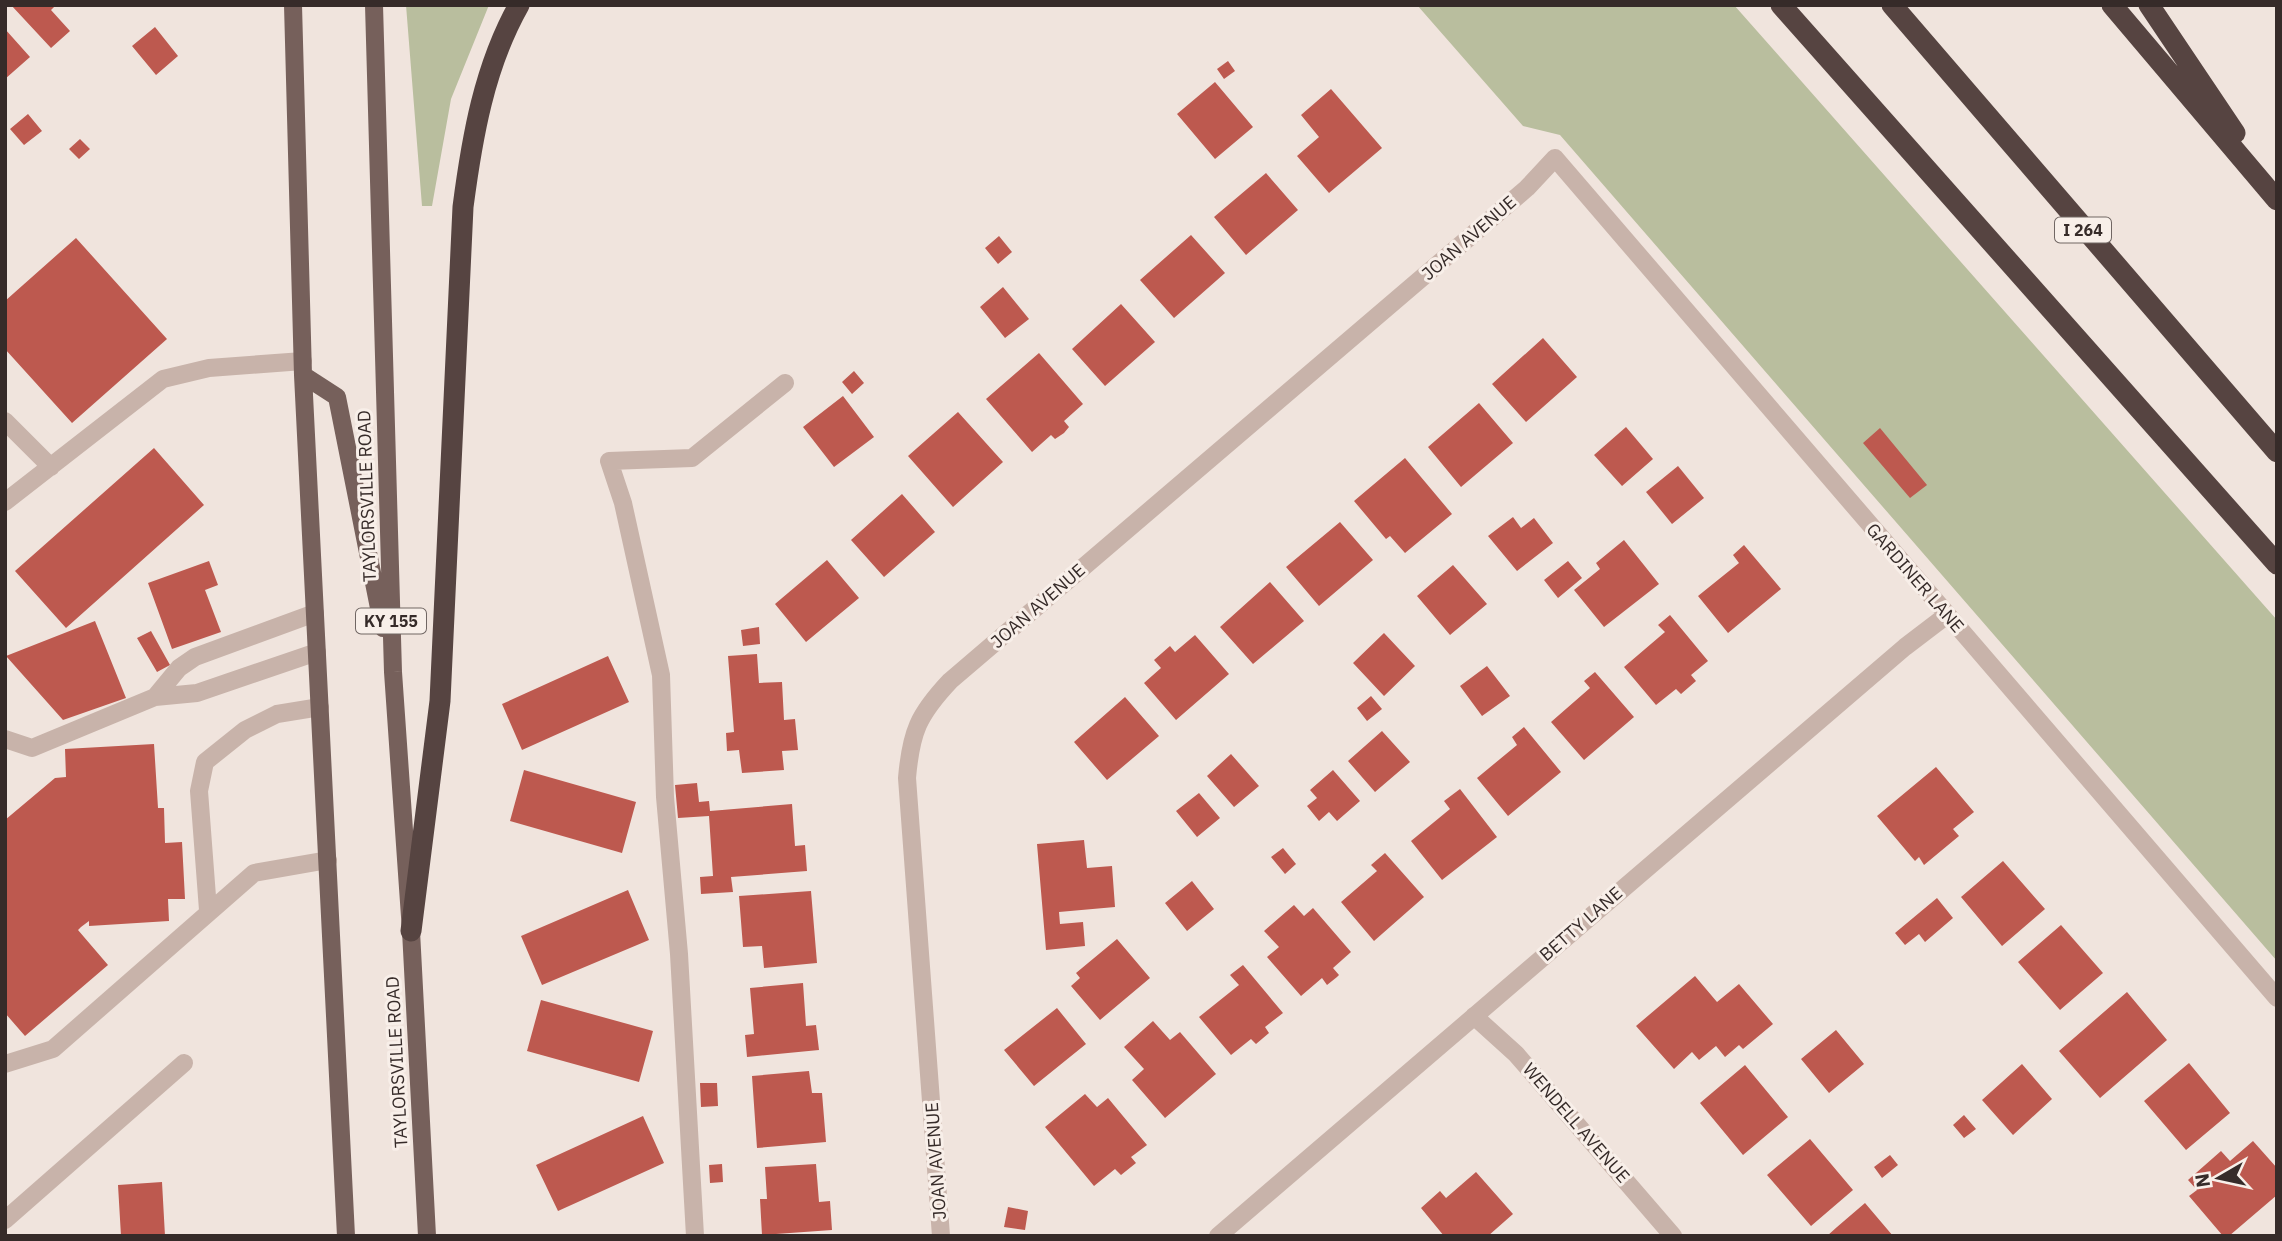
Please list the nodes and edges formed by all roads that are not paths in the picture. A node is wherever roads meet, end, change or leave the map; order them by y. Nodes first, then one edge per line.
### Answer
1 (293, 5) edge
2 (374, 5) edge
3 (519, 5) edge
4 (1781, 5) edge
5 (1892, 5) edge
6 (2112, 5) edge
7 (2149, 5) edge
8 (1555, 158) joint
9 (2277, 198) edge
10 (303, 368) junction
11 (785, 383) dead end
12 (5, 421) edge
13 (2277, 452) edge
14 (51, 467) junction
15 (5, 502) edge
16 (2277, 564) edge
17 (315, 613) junction
18 (1947, 615) junction
19 (317, 652) junction
20 (393, 672) junction
21 (155, 697) junction
22 (320, 707) junction
23 (5, 738) edge
24 (328, 860) junction
25 (208, 910) junction
26 (411, 931) junction
27 (2277, 998) edge
28 (1474, 1016) junction
29 (184, 1063) dead end
30 (5, 1065) edge
31 (5, 1220) edge
32 (346, 1236) edge
33 (427, 1236) edge
34 (695, 1236) edge
35 (941, 1236) edge
36 (1217, 1236) edge
37 (1673, 1236) edge

1 - 10 main road
2 - 20 main road, TAYLORSVILLE ROAD / KY 155
3 - 26 highway
4 - 16 highway
5 - 13 highway, I 264
6 - 9 highway
7 - 9 highway
8 - 18 street, GARDINER LANE
8 - 35 street, JOAN AVENUE
10 - 14 street
10 - 17 main road
10 - 20 main road
11 - 34 street
12 - 14 street
14 - 15 street
17 - 19 main road
17 - 21 street
18 - 27 street, GARDINER LANE
18 - 28 street, BETTY LANE
19 - 21 street
19 - 22 main road
20 - 26 main road, TAYLORSVILLE ROAD / KY 155
21 - 23 street
22 - 24 main road
22 - 25 street
24 - 25 street
24 - 32 main road
25 - 30 street
26 - 33 main road, TAYLORSVILLE ROAD / KY 155
28 - 36 street, BETTY LANE
28 - 37 street, WENDELL AVENUE
29 - 31 street

